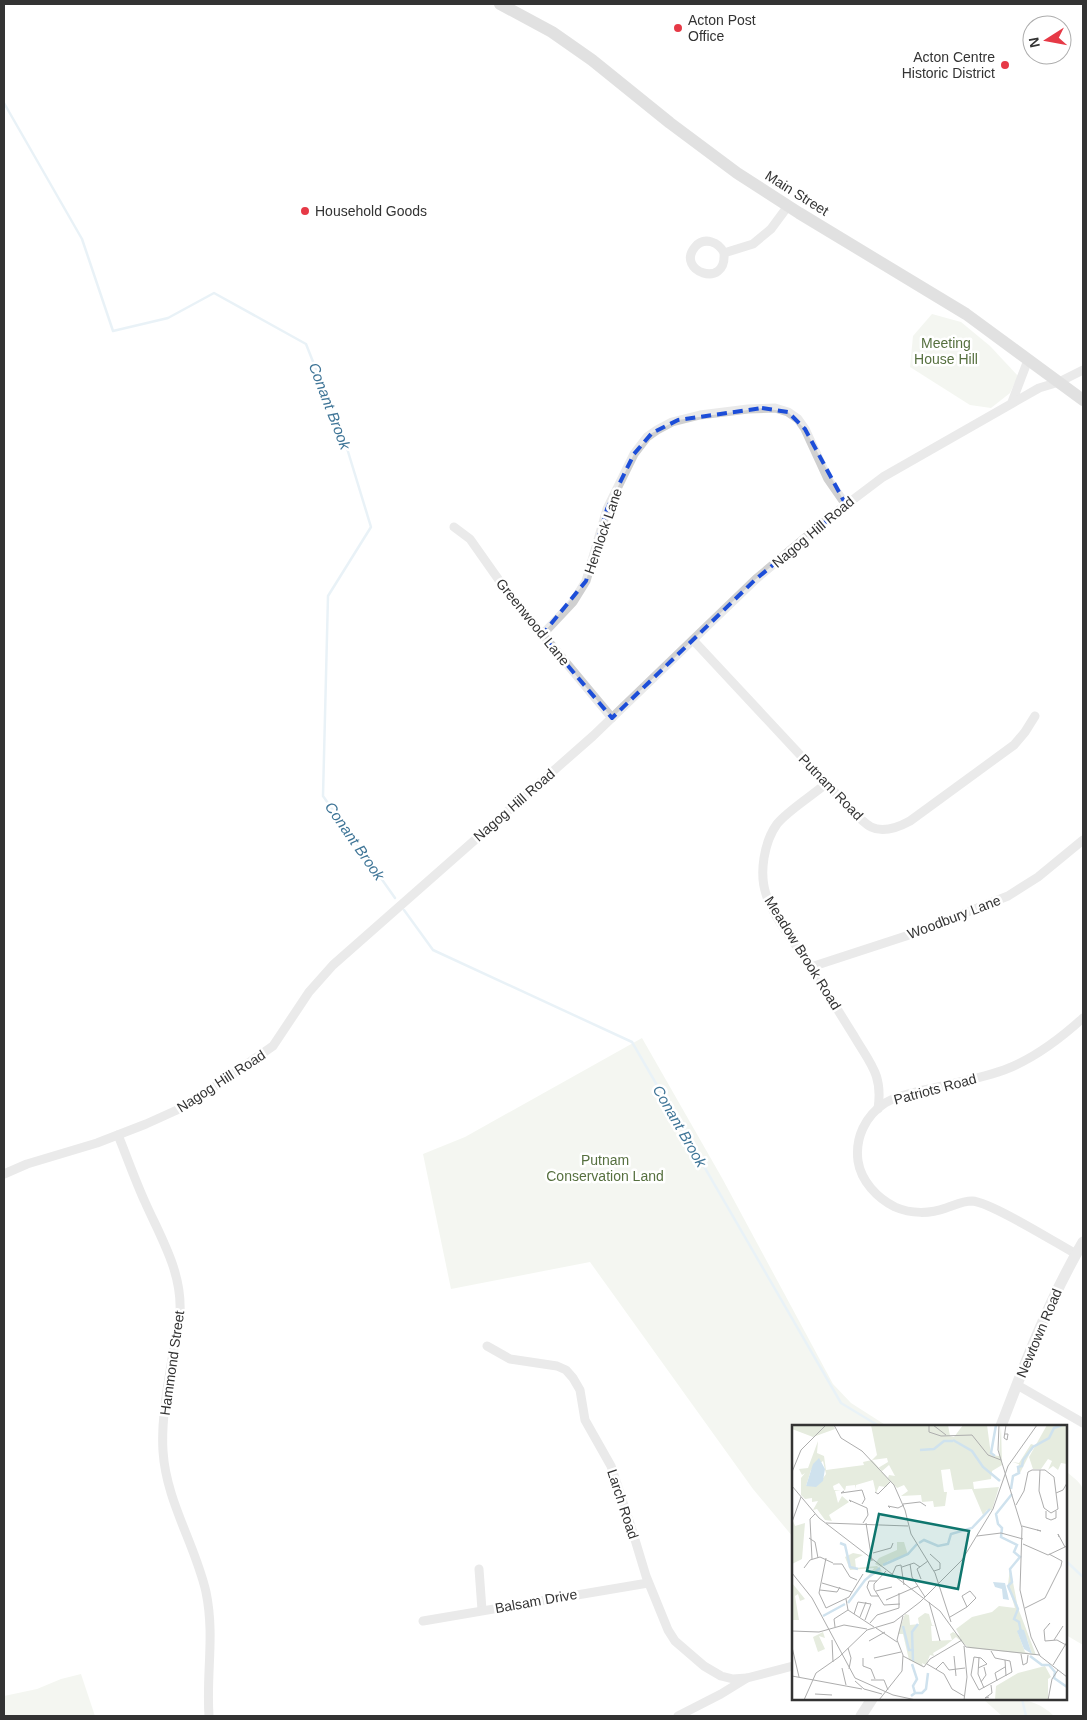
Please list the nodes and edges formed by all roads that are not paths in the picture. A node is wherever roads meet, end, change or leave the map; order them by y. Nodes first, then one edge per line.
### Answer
1 (500, 4) edge
2 (788, 206) junction
3 (724, 253) dead end
4 (1028, 360) junction
5 (1083, 370) edge
6 (1059, 382) junction
7 (1083, 400) edge
8 (1012, 402) junction
9 (846, 505) junction
10 (454, 527) dead end
11 (542, 635) junction
12 (693, 640) junction
13 (1035, 716) dead end
14 (612, 718) junction
15 (827, 783) junction
16 (1083, 840) edge
17 (810, 967) junction
18 (1083, 1018) edge
19 (878, 1110) junction
20 (118, 1135) junction
21 (4, 1174) edge
22 (1083, 1242) edge
23 (1076, 1254) junction
24 (487, 1346) dead end
25 (1016, 1385) junction
26 (1083, 1423) edge
27 (1001, 1425) edge
28 (479, 1569) dead end
29 (648, 1583) junction
30 (482, 1610) junction
31 (423, 1620) dead end
32 (792, 1666) edge
33 (747, 1678) junction
34 (871, 1700) edge
35 (209, 1716) edge
36 (678, 1716) edge
37 (861, 1716) edge

1 - 2 main road, Main Street
2 - 3 street
2 - 4 main road, Main Street
4 - 6 main road, Main Street
4 - 8 street
5 - 6 street, Nagog Hill Road
6 - 7 main road, Main Street
6 - 8 street, Nagog Hill Road
8 - 9 street, Nagog Hill Road
9 - 11 street, Hemlock Lane
9 - 12 street, Nagog Hill Road
10 - 11 street, Greenwood Lane
11 - 14 street, Greenwood Lane
12 - 14 street, Nagog Hill Road
12 - 15 street, Putnam Road
13 - 15 street, Putnam Road
14 - 20 street, Nagog Hill Road
15 - 17 street, Meadow Brook Road
16 - 17 street, Woodbury Lane
17 - 19 street, Meadow Brook Road
18 - 19 street, Patriots Road
19 - 23 street, Patriots Road
20 - 21 street, Nagog Hill Road
20 - 35 street, Hammond Street
22 - 23 street, Newtown Road
23 - 25 street, Newtown Road
24 - 29 street, Larch Road
25 - 26 street
25 - 27 street, Newtown Road
28 - 30 street
29 - 30 street, Balsam Drive
29 - 33 street, Larch Road
30 - 31 street, Balsam Drive
32 - 33 street
33 - 36 street
34 - 37 street

